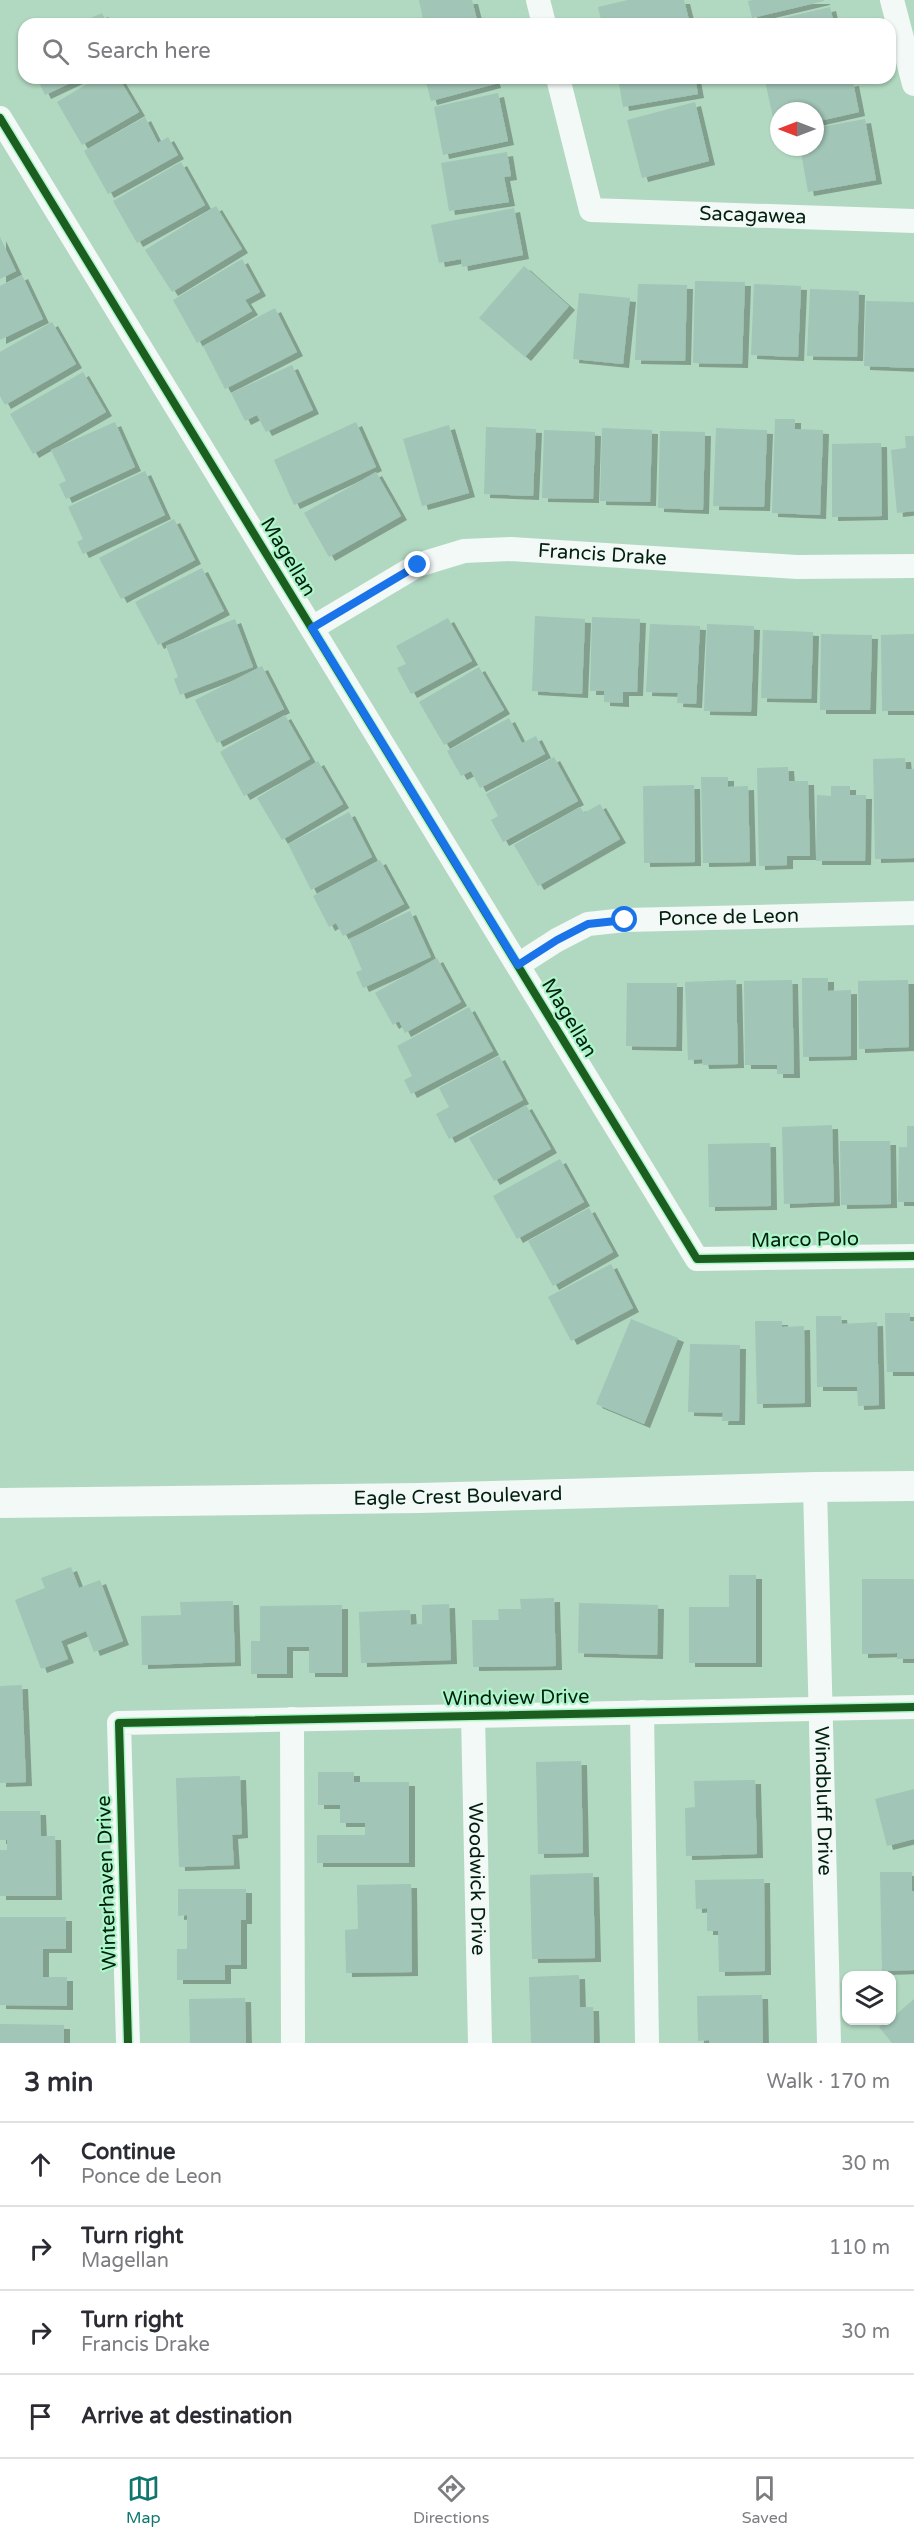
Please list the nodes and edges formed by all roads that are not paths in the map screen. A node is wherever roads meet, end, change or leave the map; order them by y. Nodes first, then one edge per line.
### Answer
1 (538, 0) edge
2 (892, 0) edge
3 (542, 18) edge
4 (560, 84) edge
5 (914, 84) edge
6 (0, 118) edge
7 (914, 221) edge
8 (914, 566) edge
9 (312, 628) junction
10 (914, 913) edge
11 (518, 965) junction
12 (914, 1256) edge
13 (697, 1259) joint
14 (914, 1486) edge
15 (815, 1487) junction
16 (0, 1503) edge
17 (914, 1707) edge
18 (820, 1708) junction
19 (642, 1712) junction
20 (473, 1715) junction
21 (292, 1719) junction
22 (119, 1723) joint
23 (128, 2043) edge
24 (293, 2043) edge
25 (480, 2043) edge
26 (647, 2043) edge
27 (829, 2043) edge

1 - 3 street
2 - 5 street
4 - 7 street, Sacagawea
6 - 9 street, Magellan
8 - 9 street, Francis Drake
9 - 11 street, Magellan
10 - 11 street, Ponce de Leon
11 - 13 street, Magellan
12 - 13 street, Marco Polo
14 - 15 main road, Eagle Crest Boulevard
15 - 16 main road, Eagle Crest Boulevard
15 - 18 street, Windbluff Drive
17 - 18 street, Windview Drive
18 - 19 street, Windview Drive
18 - 27 street, Windbluff Drive
19 - 20 street, Windview Drive
19 - 26 street
20 - 21 street, Windview Drive
20 - 25 street, Woodwick Drive
21 - 22 street, Windview Drive
21 - 24 street
22 - 23 street, Winterhaven Drive

